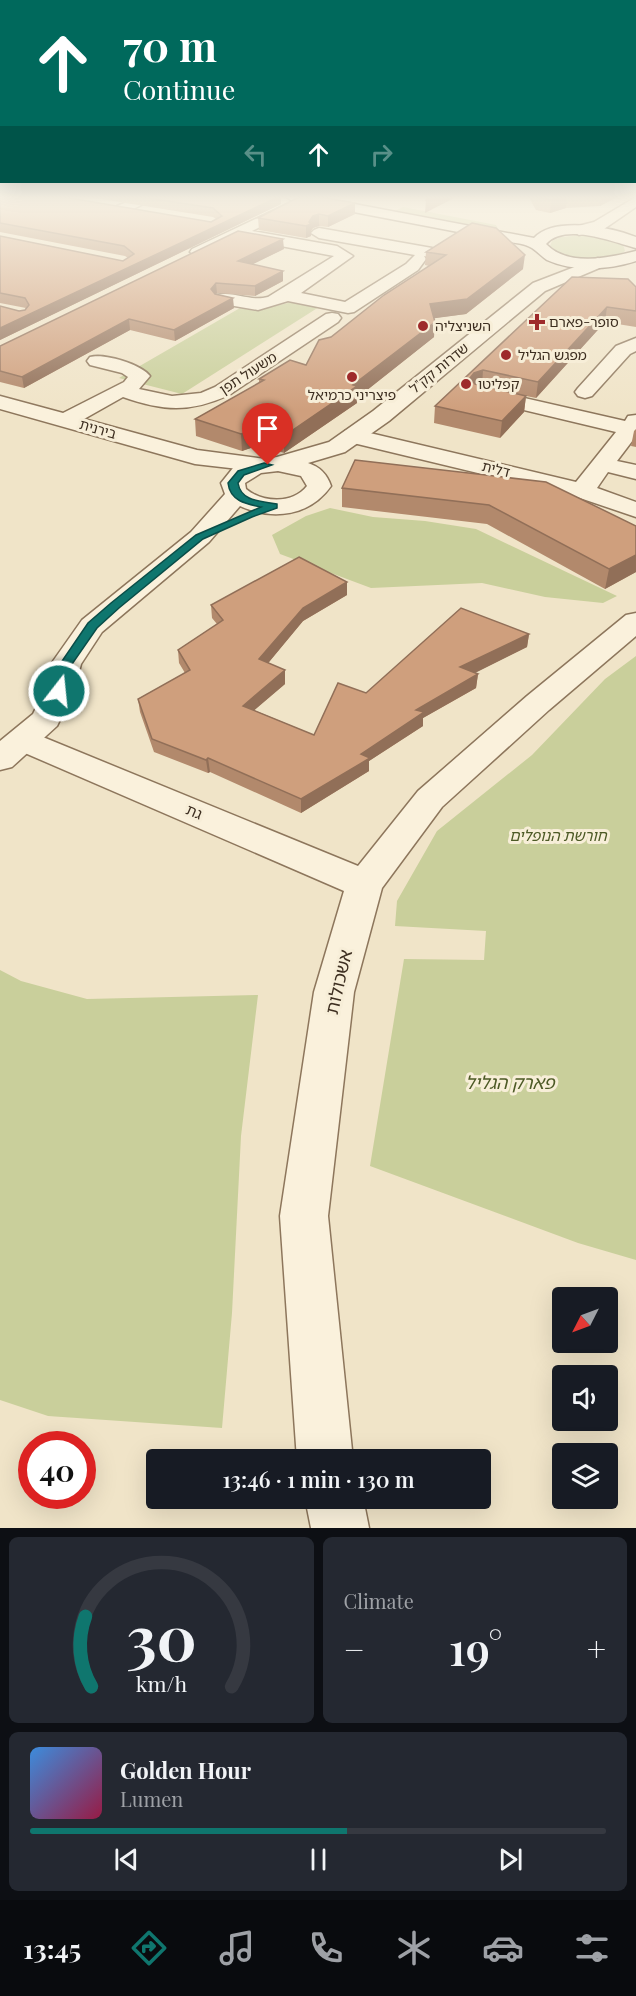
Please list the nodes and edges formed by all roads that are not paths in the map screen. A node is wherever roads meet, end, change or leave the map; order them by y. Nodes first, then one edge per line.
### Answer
1 (328, 267) edge
2 (412, 267) edge
3 (541, 267) edge
4 (582, 267) edge
5 (539, 287) junction
6 (286, 295) junction
7 (224, 299) edge
8 (332, 318) dead end
9 (636, 344) edge
10 (97, 362) dead end
11 (121, 390) junction
12 (585, 392) dead end
13 (481, 394) edge
14 (0, 402) edge
15 (66, 420) junction
16 (633, 425) edge
17 (345, 441) junction
18 (195, 457) junction
19 (603, 464) junction
20 (271, 465) junction
21 (636, 472) edge
22 (315, 477) junction
23 (235, 489) junction
24 (582, 490) junction
25 (273, 506) junction
26 (636, 510) edge
27 (200, 537) junction
28 (636, 621) edge
29 (11, 750) edge
30 (365, 884) junction
31 (324, 1449) edge
32 (336, 1509) edge
33 (340, 1528) edge

1 - 6 street
2 - 6 street
3 - 5 street
4 - 5 street, שדרות קק"ל
5 - 17 street, שדרות קק"ל
6 - 7 street
8 - 11 street, משעול תפן
9 - 12 street
10 - 11 street
11 - 15 street
13 - 16 street
14 - 15 street, בירנית
15 - 18 street, בירנית
16 - 19 street
17 - 20 street
17 - 22 street
17 - 24 street, דלית
18 - 20 street, בירנית
18 - 23 street, בירנית
19 - 21 street
19 - 24 street
20 - 22 street
20 - 23 street
22 - 25 street
23 - 25 street, בירנית
23 - 27 street
24 - 26 street, דלית
25 - 27 street
27 - 29 street
28 - 30 street, אשכולות
29 - 30 street, גת
30 - 31 street, אשכולות
32 - 33 street

